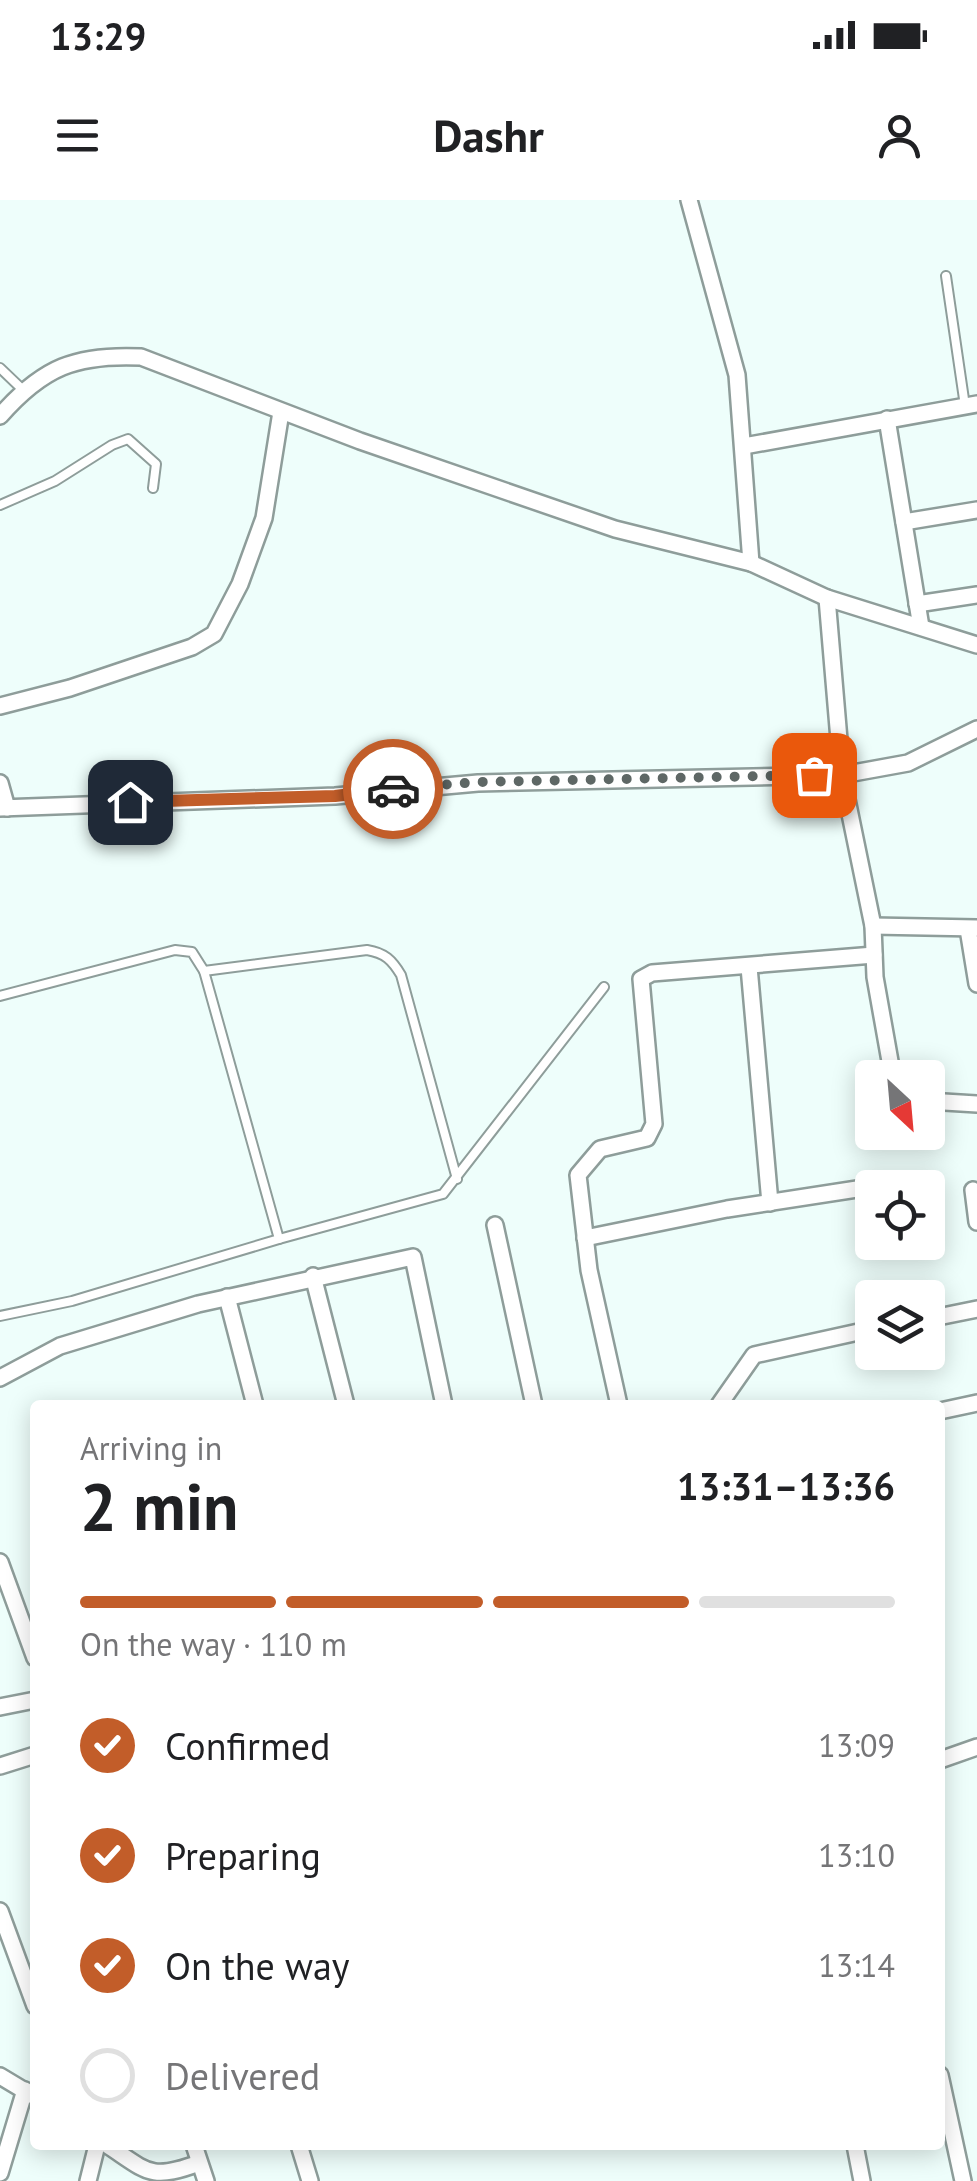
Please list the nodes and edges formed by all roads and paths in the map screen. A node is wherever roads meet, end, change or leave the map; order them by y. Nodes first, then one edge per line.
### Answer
1 (689, 200) edge
2 (946, 276) dead end
3 (0, 368) edge
4 (22, 390) junction
5 (971, 405) edge
6 (281, 412) junction
7 (0, 416) edge
8 (886, 419) junction
9 (744, 446) junction
10 (153, 488) dead end
11 (0, 505) edge
12 (977, 510) edge
13 (904, 522) junction
14 (750, 563) junction
15 (977, 595) edge
16 (827, 598) junction
17 (917, 604) junction
18 (921, 627) junction
19 (977, 645) edge
20 (0, 706) edge
21 (977, 729) edge
22 (842, 774) junction
23 (0, 783) edge
24 (3, 808) edge
25 (873, 926) junction
26 (972, 928) edge
27 (874, 955) junction
28 (749, 967) junction
29 (204, 971) junction
30 (977, 984) edge
31 (604, 986) dead end
32 (0, 996) edge
33 (890, 1060) edge
34 (945, 1102) edge
35 (977, 1104) edge
36 (458, 1179) junction
37 (855, 1190) edge
38 (973, 1190) dead end
39 (770, 1202) junction
40 (977, 1222) edge
41 (495, 1225) dead end
42 (585, 1238) junction
43 (279, 1240) junction
44 (313, 1276) junction
45 (227, 1296) junction
46 (977, 1309) edge
47 (945, 1315) edge
48 (0, 1316) edge
49 (855, 1333) edge
50 (0, 1378) edge
51 (254, 1400) edge
52 (345, 1400) edge
53 (443, 1400) edge
54 (533, 1400) edge
55 (618, 1400) edge
56 (722, 1400) edge
57 (977, 1403) edge
58 (945, 1410) edge
59 (0, 1562) edge
60 (4, 1583) edge
61 (30, 1646) edge
62 (30, 1701) edge
63 (0, 1707) edge
64 (977, 1747) edge
65 (30, 1757) edge
66 (945, 1758) edge
67 (0, 1766) edge
68 (0, 1912) edge
69 (30, 1993) edge
70 (0, 2076) edge
71 (30, 2093) edge
72 (945, 2098) edge
73 (95, 2150) edge
74 (115, 2150) edge
75 (195, 2150) edge
76 (301, 2150) edge
77 (856, 2150) edge
78 (198, 2163) junction
79 (0, 2173) edge
80 (88, 2181) edge
81 (206, 2181) edge
82 (310, 2181) edge
83 (862, 2181) edge
84 (963, 2181) edge

1 - 9 street
2 - 5 lane
3 - 4 lane
4 - 6 street
4 - 7 street
5 - 8 street
6 - 14 street
6 - 20 street
8 - 9 street
8 - 13 street
9 - 14 street
10 - 11 lane
12 - 13 street
13 - 17 street
14 - 16 street
15 - 17 street
16 - 18 street
16 - 22 street
17 - 18 street
18 - 19 street
21 - 22 street
22 - 24 street
22 - 25 street
23 - 24 street
25 - 26 street
25 - 27 street
26 - 30 street
27 - 28 street
27 - 33 street
28 - 39 street
28 - 42 street
29 - 32 lane
29 - 36 lane
29 - 43 lane
31 - 36 lane
34 - 35 street
36 - 43 lane
37 - 39 street
38 - 40 street
39 - 42 street
41 - 54 street
42 - 55 street
43 - 48 lane
44 - 45 street
44 - 52 street
44 - 53 street
45 - 50 street
45 - 51 street
46 - 47 street
49 - 56 street
57 - 58 street
59 - 60 street
60 - 61 street
62 - 63 street
64 - 66 street
65 - 67 street
68 - 69 street
70 - 71 street
71 - 79 street
72 - 84 street
73 - 80 street
74 - 78 street
75 - 78 street
76 - 82 street
77 - 83 street
78 - 81 street

